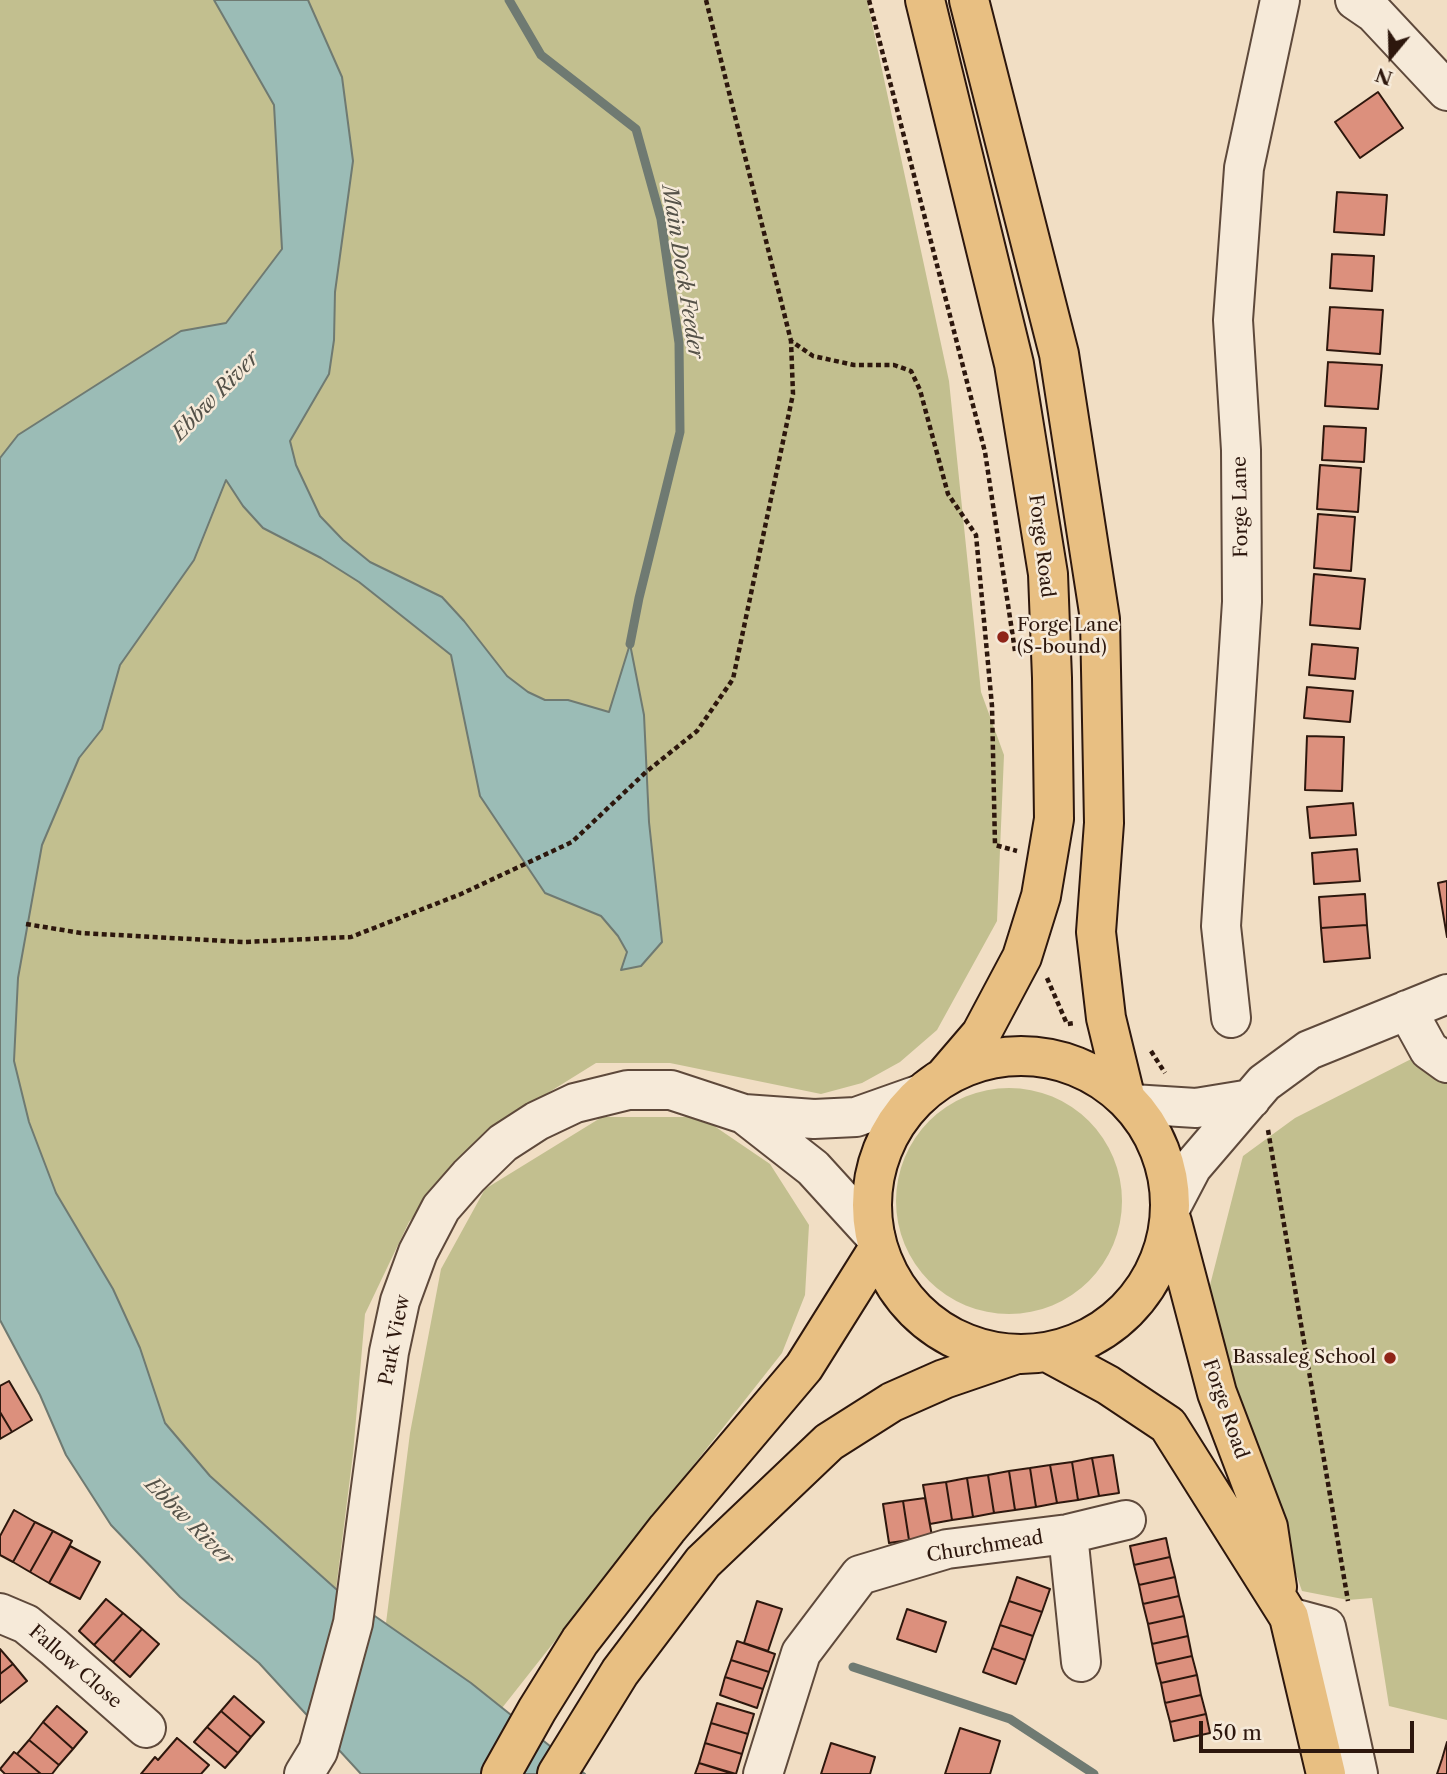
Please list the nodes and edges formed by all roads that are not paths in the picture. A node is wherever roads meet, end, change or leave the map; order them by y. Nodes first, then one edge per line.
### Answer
1 (925, 0) edge
2 (970, 0) edge
3 (1280, 0) edge
4 (1355, 0) edge
5 (1447, 91) edge
6 (1447, 995) edge
7 (1407, 1010) junction
8 (1231, 1018) dead end
9 (1447, 1063) edge
10 (933, 1085) junction
11 (1257, 1091) junction
12 (1128, 1100) junction
13 (744, 1114) junction
14 (1171, 1213) junction
15 (877, 1242) junction
16 (1031, 1353) junction
17 (1126, 1520) dead end
18 (1068, 1534) junction
19 (1284, 1608) junction
20 (0, 1613) edge
21 (1081, 1662) dead end
22 (146, 1728) dead end
23 (311, 1762) edge
24 (501, 1774) edge
25 (557, 1774) edge
26 (763, 1774) edge
27 (1326, 1774) edge
28 (1358, 1774) edge

1 - 10 main road, Forge Road
2 - 12 main road
3 - 8 street, Forge Lane
4 - 5 street
6 - 7 street
7 - 9 street
7 - 11 street
10 - 12 main road
10 - 13 street, Park View
10 - 15 main road, Forge Road
11 - 12 street
11 - 14 street
12 - 14 main road
13 - 15 street, Park View
13 - 23 street, Park View
14 - 16 main road
14 - 19 main road, Forge Road
15 - 16 main road
15 - 24 main road
16 - 19 main road, Forge Road
16 - 25 main road
17 - 18 street, Churchmead
18 - 21 street
18 - 26 street, Churchmead
19 - 27 main road, Forge Road
19 - 28 street
20 - 22 street, Fallow Close

